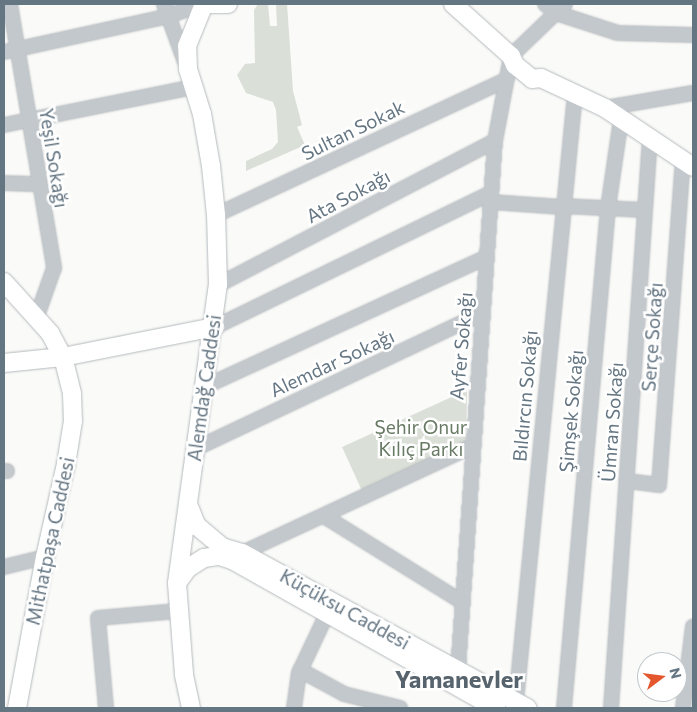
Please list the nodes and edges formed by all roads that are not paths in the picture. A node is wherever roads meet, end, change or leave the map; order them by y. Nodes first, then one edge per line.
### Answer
1 (10, 4) edge
2 (204, 4) edge
3 (228, 4) edge
4 (453, 4) edge
5 (545, 4) edge
6 (560, 8) edge
7 (166, 10) edge
8 (693, 35) edge
9 (18, 50) junction
10 (4, 52) edge
11 (511, 56) junction
12 (188, 69) junction
13 (507, 79) junction
14 (194, 87) junction
15 (693, 93) edge
16 (575, 94) junction
17 (668, 97) junction
18 (693, 98) edge
19 (605, 108) junction
20 (621, 118) junction
21 (29, 123) junction
22 (4, 125) edge
23 (650, 138) junction
24 (495, 141) junction
25 (688, 164) edge
26 (4, 183) edge
27 (38, 184) junction
28 (491, 198) junction
29 (562, 206) junction
30 (608, 208) junction
31 (646, 210) junction
32 (216, 215) junction
33 (488, 257) junction
34 (4, 282) edge
35 (218, 285) junction
36 (10, 294) edge
37 (482, 313) junction
38 (37, 316) junction
39 (215, 327) junction
40 (4, 363) edge
41 (65, 365) junction
42 (4, 370) edge
43 (204, 387) junction
44 (472, 446) junction
45 (197, 448) junction
46 (627, 481) junction
47 (188, 491) junction
48 (324, 516) junction
49 (242, 553) junction
50 (45, 557) junction
51 (4, 567) edge
52 (177, 583) junction
53 (462, 602) junction
54 (178, 610) junction
55 (326, 616) junction
56 (693, 627) edge
57 (300, 670) junction
58 (455, 677) junction
59 (522, 705) edge
60 (485, 706) edge
61 (17, 708) edge
62 (106, 708) edge
63 (191, 708) edge
64 (294, 708) edge
65 (400, 708) edge
66 (564, 708) edge
67 (611, 708) edge
68 (682, 708) edge

1 - 9 street, Yeşil Sokağı
2 - 3 main road
2 - 7 street
2 - 12 main road, Alemdağ Caddesi
4 - 11 main road
5 - 6 street
6 - 8 street
6 - 11 street
7 - 9 street
7 - 12 street, Alemdağ Caddesi
9 - 10 street
9 - 21 street, Yeşil Sokağı
11 - 13 street, Ayfer Sokağı
11 - 16 main road
12 - 14 main road, Alemdağ Caddesi
13 - 24 street, Ayfer Sokağı
13 - 32 street, Sultan Sokak
14 - 21 street
14 - 32 main road, Alemdağ Caddesi
15 - 17 street
16 - 19 main road
16 - 29 street, Bıldırcın Sokağı
17 - 18 street
17 - 19 street
19 - 20 main road
20 - 23 main road
20 - 30 street, Şimşek Sokağı
21 - 22 street
21 - 27 street, Yeşil Sokağı
23 - 25 main road
23 - 31 street, Ümran Sokağı
24 - 28 street, Ayfer Sokağı
24 - 35 street, Ata Sokağı
25 - 46 street, Serçe Sokağı
26 - 27 street
27 - 38 street, Yeşil Sokağı
28 - 29 street
28 - 33 street, Ayfer Sokağı
28 - 39 street
29 - 30 street
29 - 59 street, Bıldırcın Sokağı
30 - 31 street
30 - 66 street, Şimşek Sokağı
31 - 46 street, Ümran Sokağı
32 - 35 main road, Alemdağ Caddesi
33 - 37 street, Ayfer Sokağı
33 - 43 street
34 - 36 main road
35 - 39 main road, Alemdağ Caddesi
36 - 38 main road
37 - 44 street, Ayfer Sokağı
37 - 45 street, Alemdar Sokağı
38 - 41 main road
39 - 41 main road
39 - 43 main road, Alemdağ Caddesi
40 - 41 main road
41 - 42 main road
41 - 50 main road, Mithatpaşa Caddesi
43 - 45 main road, Alemdağ Caddesi
44 - 48 street
44 - 53 street, Ayfer Sokağı
45 - 47 main road, Alemdağ Caddesi
46 - 67 street, Ümran Sokağı
47 - 49 main road, Küçüksu Caddesi
47 - 52 main road, Alemdağ Caddesi
48 - 49 street
48 - 53 street
49 - 58 main road, Küçüksu Caddesi
50 - 51 street
50 - 61 main road, Mithatpaşa Caddesi
52 - 54 main road, Alemdağ Caddesi
52 - 55 main road, Küçüksu Caddesi
53 - 58 street, Ayfer Sokağı
54 - 62 street
54 - 63 main road, Alemdağ Caddesi
55 - 57 street
55 - 58 main road, Küçüksu Caddesi
56 - 68 street
57 - 64 street
57 - 65 street
58 - 59 main road, Küçüksu Caddesi
58 - 60 main road, Küçüksu Caddesi

